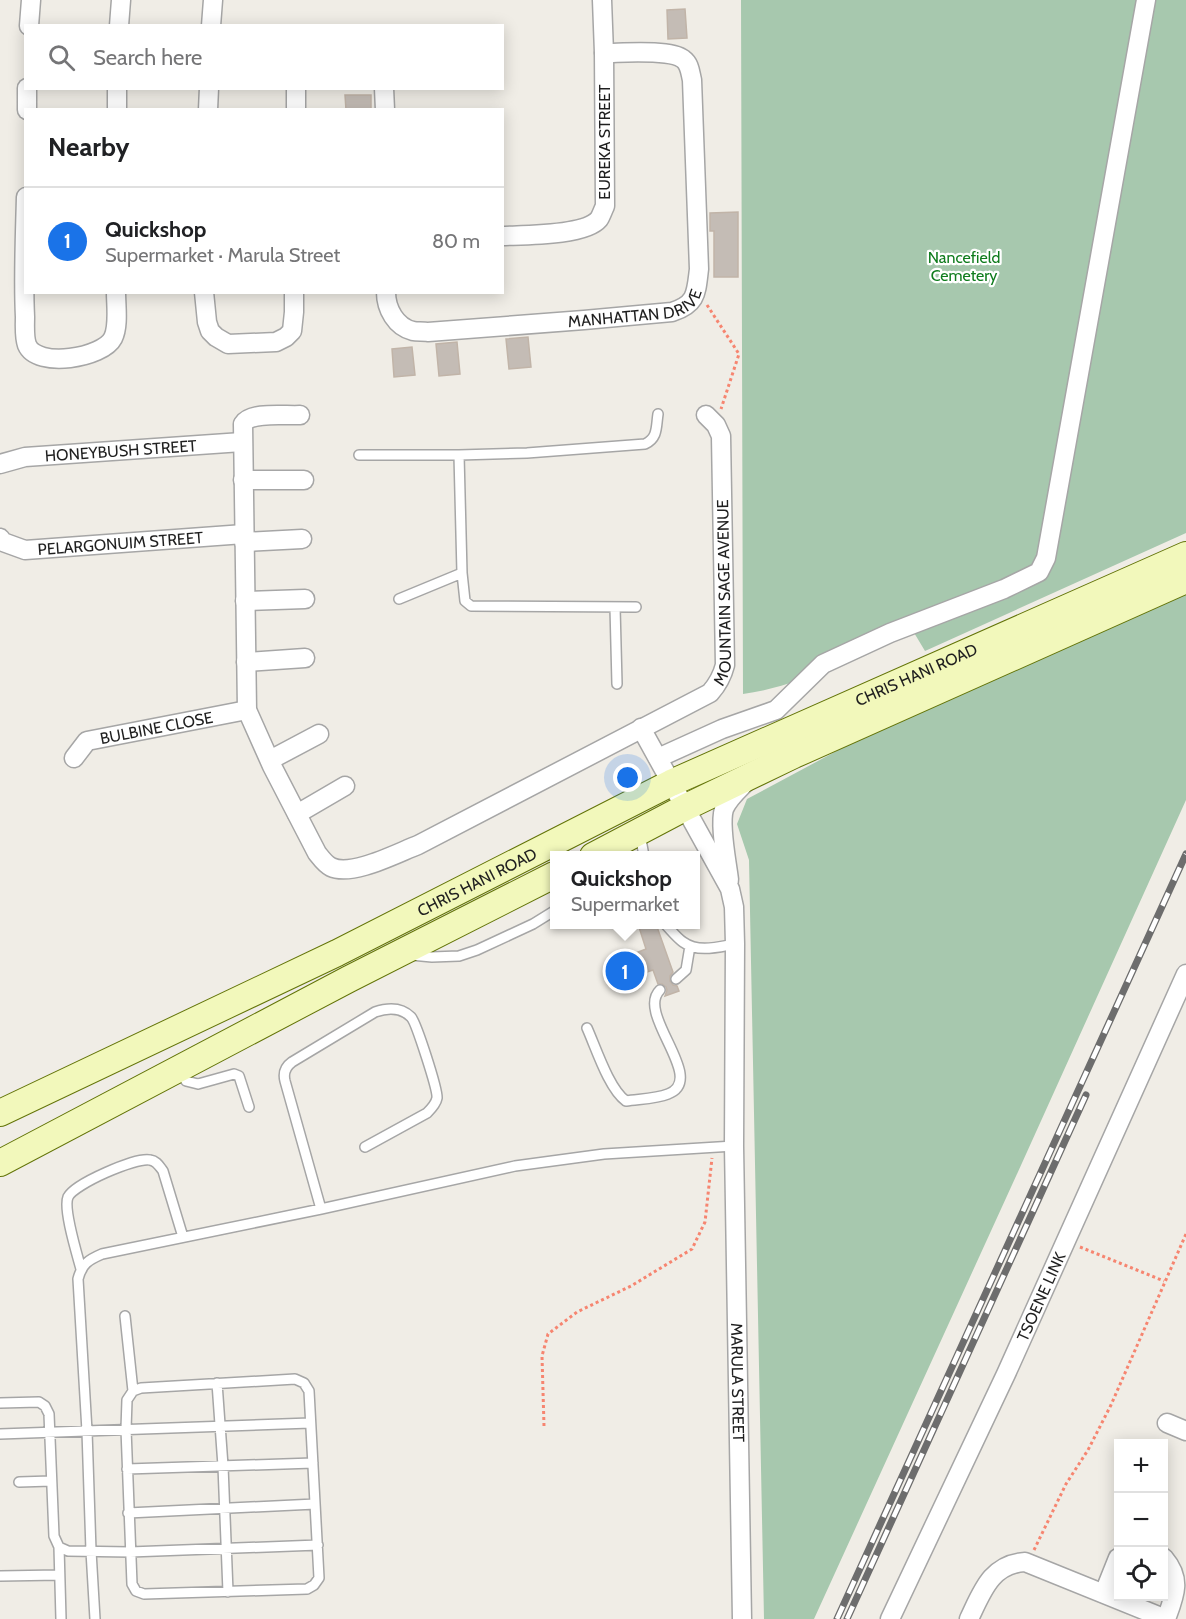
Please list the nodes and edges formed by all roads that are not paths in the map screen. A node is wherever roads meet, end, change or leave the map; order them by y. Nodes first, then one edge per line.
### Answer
1 (30, 0) edge
2 (121, 0) edge
3 (213, 0) edge
4 (602, 0) edge
5 (1146, 0) edge
6 (29, 24) edge
7 (119, 24) edge
8 (211, 24) edge
9 (604, 53) junction
10 (27, 90) edge
11 (117, 90) edge
12 (208, 90) edge
13 (296, 90) edge
14 (384, 90) edge
15 (27, 108) edge
16 (117, 108) edge
17 (208, 108) edge
18 (296, 108) edge
19 (385, 108) edge
20 (504, 236) edge
21 (24, 294) edge
22 (116, 294) edge
23 (204, 294) edge
24 (294, 294) edge
25 (386, 294) edge
26 (658, 414) dead end
27 (300, 415) dead end
28 (711, 420) road end
29 (242, 442) junction
30 (359, 455) dead end
31 (459, 455) junction
32 (0, 464) edge
33 (243, 480) junction
34 (304, 480) dead end
35 (0, 538) edge
36 (244, 538) junction
37 (302, 539) dead end
38 (1186, 555) edge
39 (462, 573) junction
40 (1186, 580) edge
41 (305, 598) dead end
42 (399, 599) dead end
43 (245, 601) junction
44 (615, 607) junction
45 (636, 607) dead end
46 (305, 658) dead end
47 (246, 662) junction
48 (617, 684) dead end
49 (247, 710) junction
50 (640, 728) junction
51 (319, 734) dead end
52 (74, 758) dead end
53 (658, 759) junction
54 (270, 760) junction
55 (752, 775) junction
56 (671, 783) junction
57 (345, 786) dead end
58 (686, 807) junction
59 (297, 814) junction
60 (642, 843) edge
61 (609, 851) edge
62 (550, 878) edge
63 (730, 889) junction
64 (550, 914) edge
65 (670, 929) edge
66 (735, 944) junction
67 (690, 946) junction
68 (401, 954) junction
69 (1186, 974) edge
70 (676, 979) dead end
71 (660, 990) dead end
72 (587, 1028) dead end
73 (178, 1070) junction
74 (43, 1092) junction
75 (0, 1104) edge
76 (249, 1107) dead end
77 (0, 1113) edge
78 (734, 1146) junction
79 (365, 1147) dead end
80 (0, 1163) edge
81 (321, 1209) junction
82 (183, 1237) junction
83 (81, 1269) junction
84 (126, 1316) dead end
85 (217, 1383) junction
86 (133, 1391) junction
87 (0, 1403) edge
88 (310, 1423) junction
89 (1167, 1423) dead end
90 (220, 1425) junction
91 (126, 1429) junction
92 (87, 1431) junction
93 (1186, 1431) edge
94 (50, 1432) junction
95 (0, 1434) edge
96 (313, 1463) junction
97 (223, 1466) junction
98 (127, 1469) junction
99 (51, 1481) junction
100 (19, 1482) dead end
101 (315, 1504) junction
102 (225, 1508) junction
103 (128, 1513) junction
104 (318, 1545) junction
105 (59, 1548) junction
106 (227, 1548) junction
107 (91, 1551) junction
108 (130, 1552) junction
109 (1168, 1564) edge
110 (1114, 1570) edge
111 (59, 1575) junction
112 (0, 1576) edge
113 (228, 1592) junction
114 (1104, 1593) junction
115 (61, 1619) edge
116 (95, 1619) edge
117 (742, 1619) edge
118 (890, 1619) edge
119 (969, 1619) edge
120 (1166, 1619) edge

1 - 6 street
2 - 7 street
3 - 8 street
4 - 9 street, EUREKA STREET
5 - 53 street
9 - 20 street, EUREKA STREET
9 - 25 street, MANHATTAN DRIVE
10 - 15 street
11 - 16 street
12 - 17 street
13 - 18 street
14 - 19 street
21 - 22 street
23 - 24 street
26 - 31 lane
27 - 29 street
28 - 50 street, MOUNTAIN SAGE AVENUE
29 - 32 street, HONEYBUSH STREET
29 - 33 street
30 - 31 lane
31 - 39 lane
33 - 34 street
33 - 36 street
35 - 36 street, PELARGONUIM STREET
36 - 37 street, PELARGONUIM STREET
36 - 43 street
38 - 56 main road, CHRIS HANI ROAD
39 - 42 lane
39 - 44 lane
40 - 55 main road, CHRIS HANI ROAD
41 - 43 street
43 - 47 street
44 - 45 lane
44 - 48 lane
46 - 47 street
47 - 49 street
49 - 52 street, BULBINE CLOSE
49 - 54 street
50 - 53 street
50 - 59 street, MOUNTAIN SAGE AVENUE
51 - 54 street
53 - 56 street
54 - 59 street
55 - 58 main road, CHRIS HANI ROAD
55 - 63 street
56 - 58 street, MARULA STREET
56 - 74 main road, CHRIS HANI ROAD
57 - 59 street
58 - 60 main road, CHRIS HANI ROAD
58 - 63 street, MARULA STREET
60 - 61 main road, CHRIS HANI ROAD
62 - 68 main road, CHRIS HANI ROAD
63 - 66 street, MARULA STREET
64 - 68 lane
65 - 67 lane
66 - 67 lane
66 - 78 street, MARULA STREET
67 - 70 lane
68 - 73 main road, CHRIS HANI ROAD
69 - 118 street, TSOENE LINK
71 - 72 lane
73 - 76 lane
73 - 80 main road, CHRIS HANI ROAD
74 - 75 main road
74 - 77 main road, CHRIS HANI ROAD
78 - 81 lane
78 - 117 street, MARULA STREET
79 - 81 lane
81 - 82 lane
82 - 83 lane
82 - 83 lane
83 - 92 lane
84 - 86 lane
85 - 86 lane
85 - 88 lane
85 - 90 lane
86 - 91 lane
87 - 94 lane
88 - 90 lane
88 - 96 lane
89 - 93 street
90 - 91 lane
90 - 97 lane
91 - 92 lane
91 - 98 lane
92 - 94 lane
92 - 107 lane
94 - 95 lane
94 - 99 lane
96 - 97 lane
96 - 101 lane
97 - 98 lane
97 - 102 lane
98 - 103 lane
99 - 100 lane
99 - 105 lane
101 - 102 lane
101 - 104 lane
102 - 103 lane
102 - 106 lane
103 - 108 lane
104 - 106 lane
104 - 113 lane
105 - 107 lane
105 - 111 lane
106 - 108 lane
106 - 113 lane
107 - 108 lane
107 - 116 lane
108 - 113 lane
109 - 120 street
110 - 114 street
111 - 112 lane
111 - 115 lane
114 - 119 street
114 - 120 street

